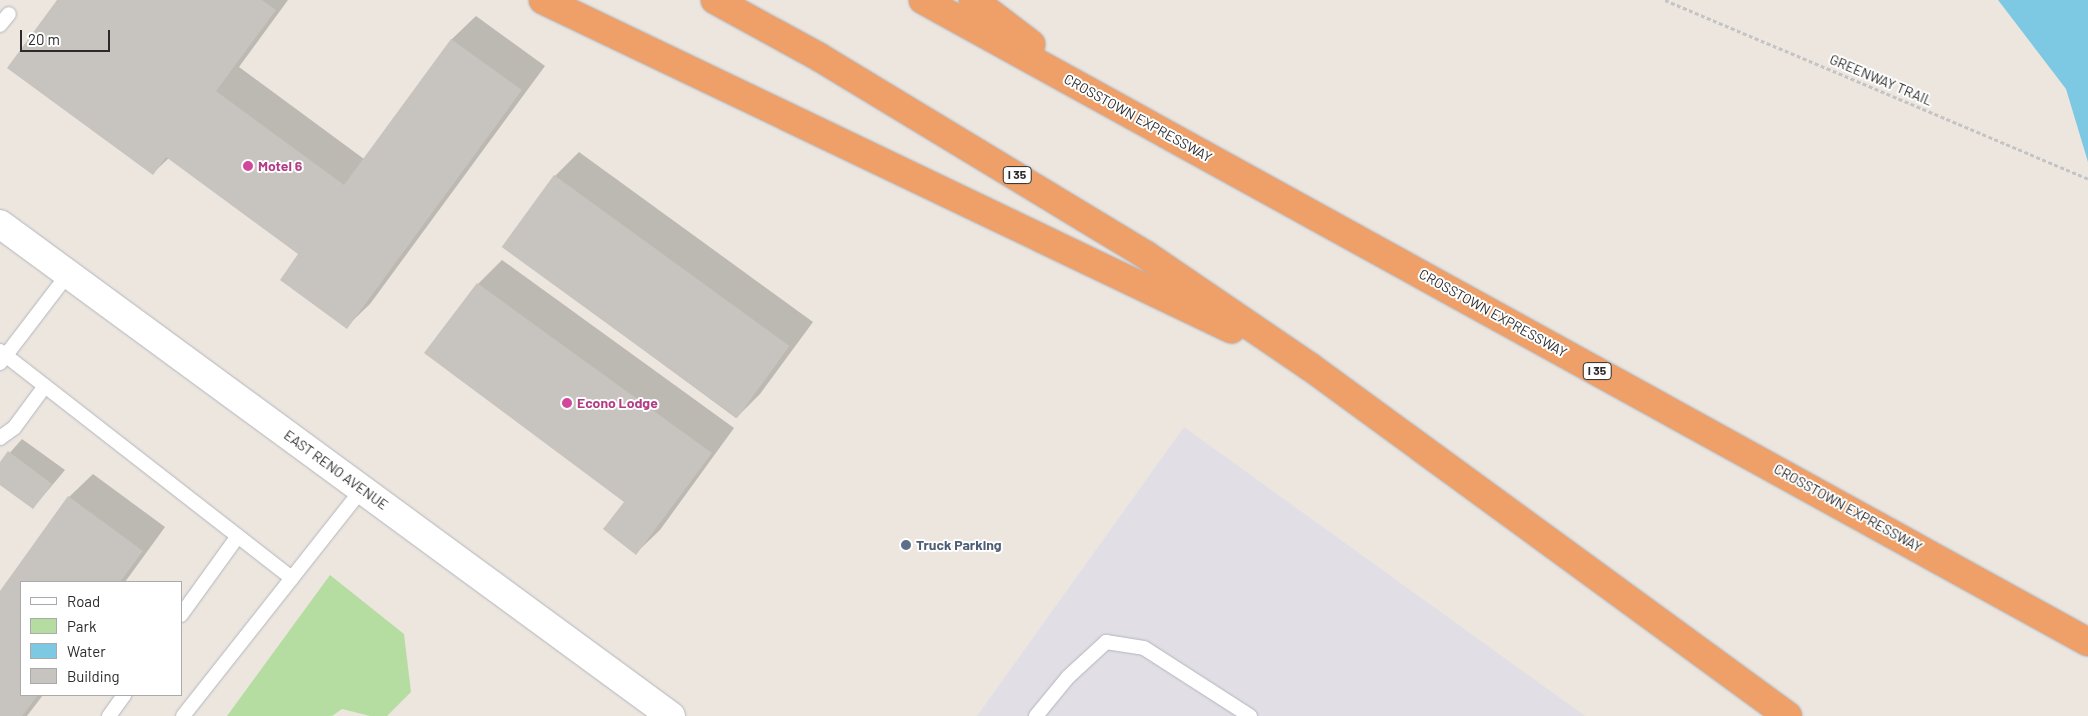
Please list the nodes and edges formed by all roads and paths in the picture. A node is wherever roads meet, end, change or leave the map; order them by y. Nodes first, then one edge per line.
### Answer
1 (542, 0) edge
2 (715, 0) edge
3 (923, 0) edge
4 (973, 0) edge
5 (1665, 0) edge
6 (9, 14) dead end
7 (0, 25) edge
8 (1105, 100) junction
9 (2088, 179) edge
10 (0, 224) edge
11 (68, 274) junction
12 (2, 357) edge
13 (1309, 366) junction
14 (44, 386) junction
15 (0, 438) edge
16 (362, 489) junction
17 (238, 536) junction
18 (292, 578) junction
19 (182, 614) edge
20 (2088, 642) edge
21 (123, 696) edge
22 (109, 716) edge
23 (183, 716) edge
24 (671, 716) edge
25 (1036, 716) edge
26 (1250, 716) edge
27 (1788, 716) edge

1 - 13 highway
2 - 13 highway, I 35
3 - 8 highway, CROSSTOWN EXPRESSWAY / I 35
4 - 8 highway
5 - 9 path, GREENWAY TRAIL
6 - 7 lane
8 - 20 highway, CROSSTOWN EXPRESSWAY / I 35
10 - 11 main road, EAST RENO AVENUE
11 - 12 lane
11 - 16 main road, EAST RENO AVENUE
12 - 14 lane
13 - 27 highway, I 35
14 - 15 lane
14 - 17 lane
16 - 18 lane
16 - 24 main road, EAST RENO AVENUE
17 - 18 lane
17 - 19 lane
18 - 23 lane
21 - 22 lane
25 - 26 lane

